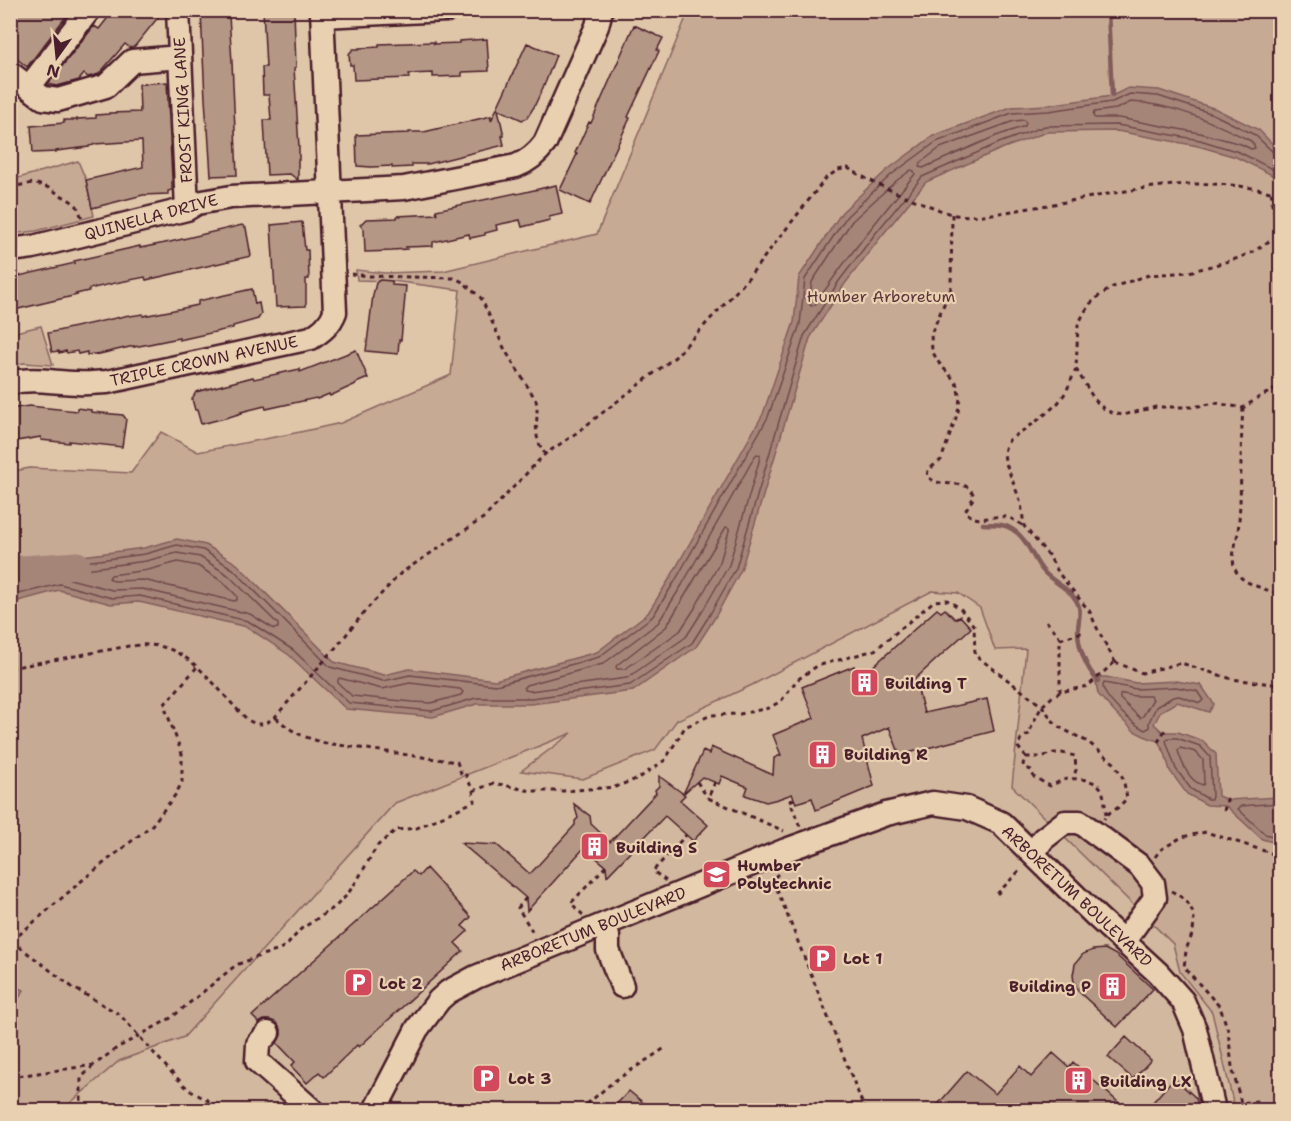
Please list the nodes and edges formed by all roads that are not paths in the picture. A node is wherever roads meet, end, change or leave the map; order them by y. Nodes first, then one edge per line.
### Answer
1 (88, 10) edge
2 (178, 10) edge
3 (447, 10) edge
4 (600, 10) edge
5 (322, 13) edge
6 (180, 57) junction
7 (10, 73) edge
8 (29, 87) junction
9 (329, 193) junction
10 (187, 209) junction
11 (10, 250) edge
12 (10, 383) edge
13 (1033, 854) junction
14 (598, 926) junction
15 (1124, 941) junction
16 (619, 977) dead end
17 (268, 1033) dead end
18 (312, 1110) edge
19 (375, 1110) edge
20 (1214, 1110) edge

1 - 8 street
2 - 6 street, FROST KING LANE
3 - 5 street
4 - 9 street, QUINELLA DRIVE
5 - 9 street, TRIPLE CROWN AVENUE
6 - 8 street
6 - 10 street, FROST KING LANE
7 - 8 street
9 - 10 street, QUINELLA DRIVE
9 - 12 street, TRIPLE CROWN AVENUE
10 - 11 street, QUINELLA DRIVE
13 - 14 street, ARBORETUM BOULEVARD
13 - 15 street, ARBORETUM BOULEVARD
13 - 15 street
14 - 16 street
14 - 19 street, ARBORETUM BOULEVARD
15 - 20 street, ARBORETUM BOULEVARD
17 - 18 street

